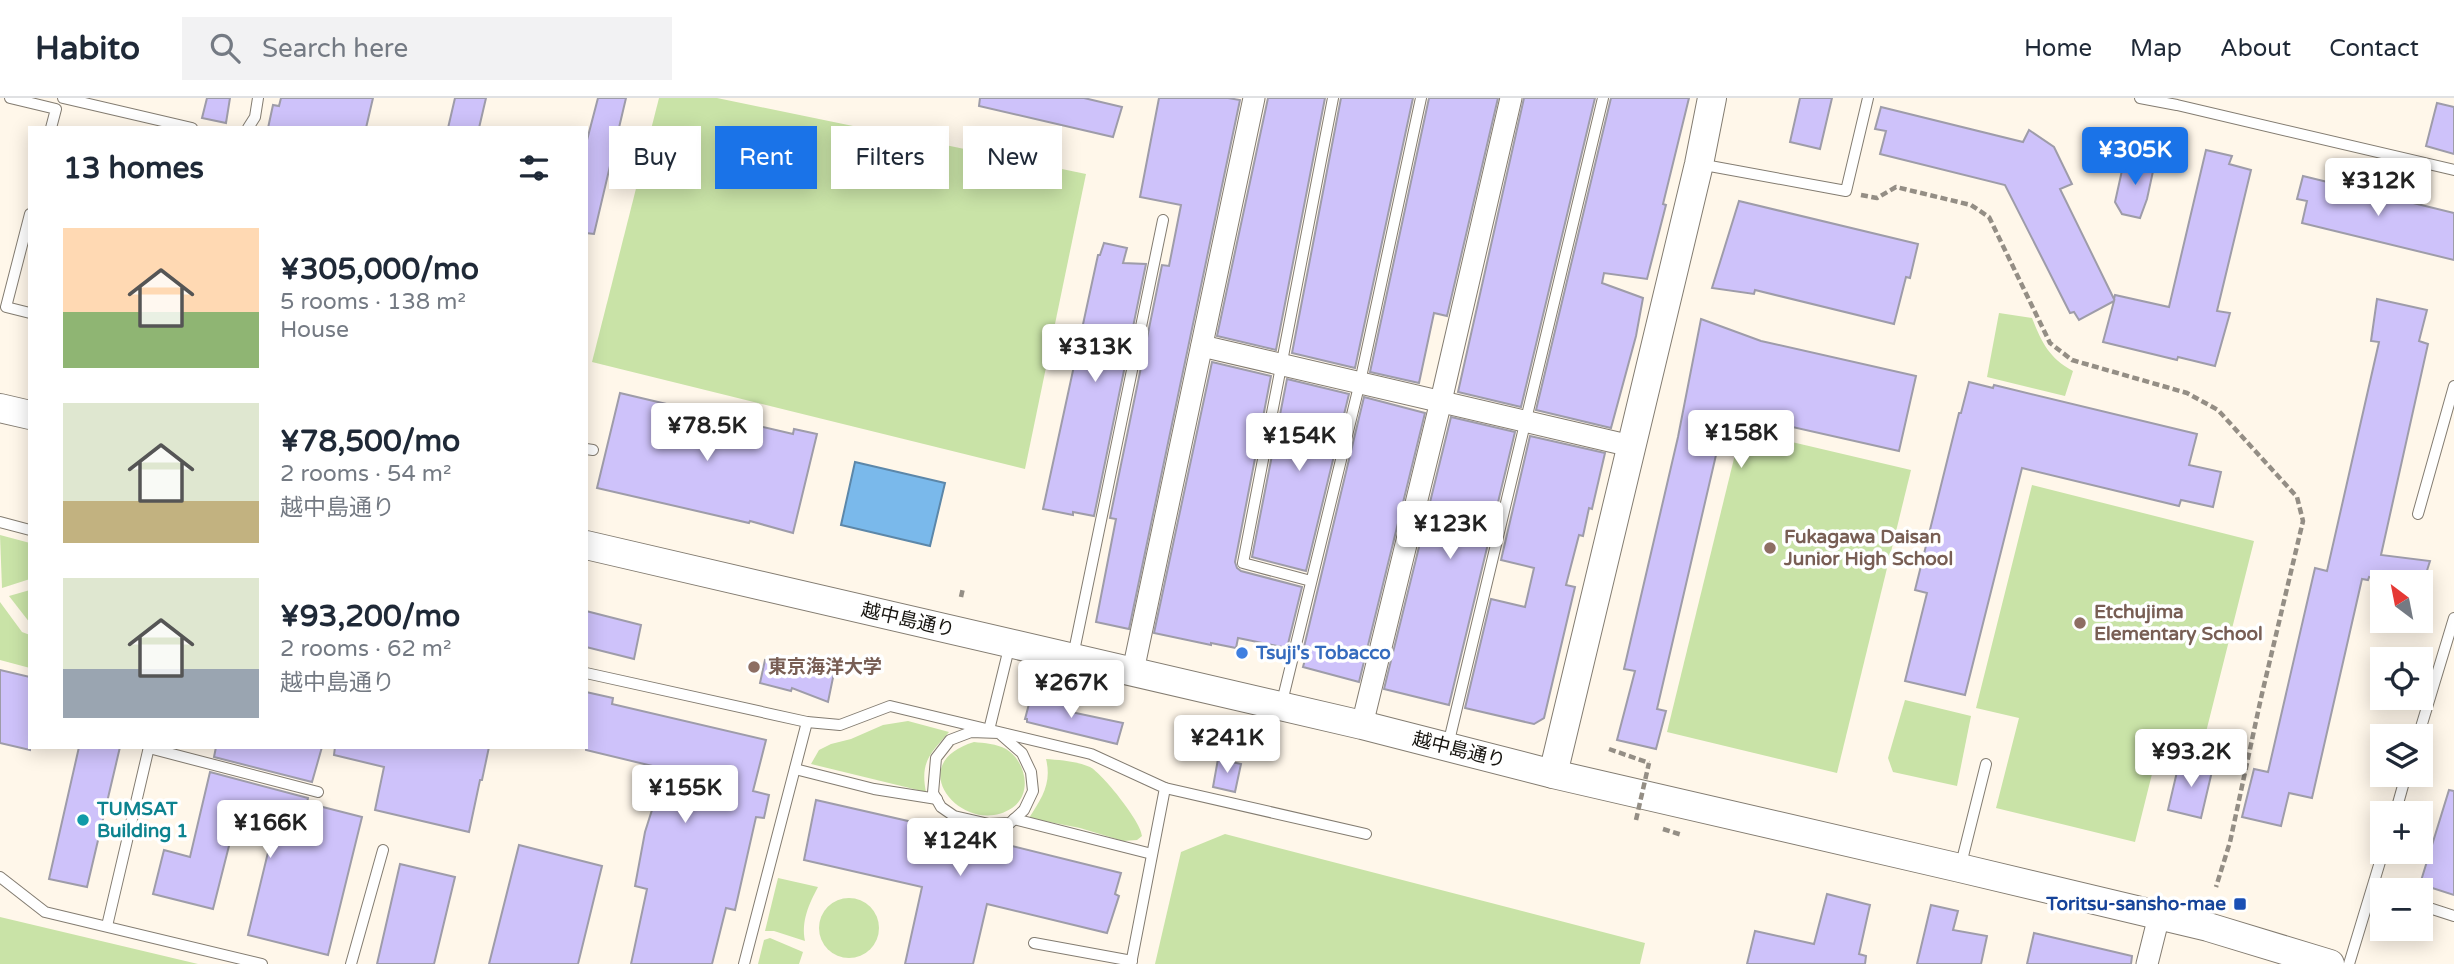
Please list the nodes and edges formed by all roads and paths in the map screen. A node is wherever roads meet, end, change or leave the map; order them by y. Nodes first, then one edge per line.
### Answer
1 (10, 98) edge
2 (63, 98) edge
3 (258, 98) edge
4 (1254, 98) edge
5 (1333, 98) edge
6 (1422, 98) edge
7 (1511, 98) edge
8 (1603, 98) edge
9 (1712, 98) edge
10 (1868, 98) edge
11 (2140, 98) edge
12 (48, 103) edge
13 (52, 126) edge
14 (182, 126) edge
15 (249, 126) edge
16 (1699, 164) junction
17 (2454, 170) edge
18 (1846, 191) junction
19 (1163, 220) dead end
20 (28, 222) edge
21 (28, 312) edge
22 (1202, 346) junction
23 (1282, 365) junction
24 (1360, 382) junction
25 (2454, 386) edge
26 (1441, 401) junction
27 (0, 408) edge
28 (28, 415) edge
29 (1527, 421) junction
30 (1631, 446) junction
31 (2418, 514) dead end
32 (0, 522) edge
33 (28, 529) edge
34 (588, 545) edge
35 (1311, 582) junction
36 (964, 587) dead end
37 (961, 597) dead end
38 (2454, 618) edge
39 (1010, 644) junction
40 (1073, 658) junction
41 (1133, 671) junction
42 (588, 673) edge
43 (1280, 706) junction
44 (807, 722) junction
45 (2422, 724) edge
46 (1362, 725) junction
47 (994, 731) junction
48 (1447, 747) junction
49 (149, 749) edge
50 (153, 749) edge
51 (1609, 749) dead end
52 (1986, 764) dead end
53 (795, 769) junction
54 (1553, 774) junction
55 (1165, 788) junction
56 (318, 792) dead end
57 (937, 799) junction
58 (1014, 819) junction
59 (1636, 820) dead end
60 (1366, 834) dead end
61 (383, 850) dead end
62 (1152, 854) junction
63 (1960, 868) junction
64 (0, 877) edge
65 (2217, 887) dead end
66 (2433, 909) edge
67 (2370, 910) edge
68 (2159, 916) junction
69 (2454, 916) edge
70 (107, 926) junction
71 (1034, 943) dead end
72 (222, 959) edge
73 (1131, 962) edge
74 (262, 964) edge
75 (351, 964) edge
76 (744, 964) edge
77 (2147, 964) edge
78 (2330, 964) edge
79 (2349, 964) edge

1 - 12 lane
2 - 14 lane
3 - 15 lane
4 - 22 street
5 - 23 lane
6 - 24 lane
7 - 26 street
8 - 29 lane
9 - 16 street
10 - 18 lane
11 - 17 lane
12 - 13 lane
16 - 18 lane
16 - 30 street
18 - 65 path
19 - 40 lane
20 - 21 lane
22 - 23 street
22 - 41 street
23 - 24 street
23 - 35 lane
24 - 26 street
24 - 35 lane
25 - 31 lane
26 - 29 street
26 - 46 street
27 - 28 street
29 - 30 street
29 - 48 lane
30 - 54 street
32 - 33 lane
34 - 39 street, 越中島通り
35 - 43 lane
36 - 37 path
38 - 45 lane
39 - 40 street, 越中島通り
39 - 47 lane
40 - 41 street, 越中島通り
41 - 43 street, 越中島通り
42 - 44 lane
43 - 46 street, 越中島通り
44 - 47 lane
44 - 53 lane
46 - 48 street, 越中島通り
47 - 55 lane
47 - 57 lane
47 - 58 lane
48 - 54 street, 越中島通り
49 - 70 lane
50 - 56 lane
51 - 59 path, bridge
52 - 63 lane
53 - 57 lane
53 - 76 lane
54 - 63 street, 越中島通り
55 - 60 lane
55 - 62 lane
57 - 58 lane
58 - 62 lane
61 - 75 lane
62 - 73 lane
63 - 68 street, 越中島通り
64 - 70 lane
66 - 69 lane
67 - 79 lane
68 - 77 street
68 - 78 street, 越中島通り
70 - 72 lane
71 - 73 lane
72 - 74 lane

